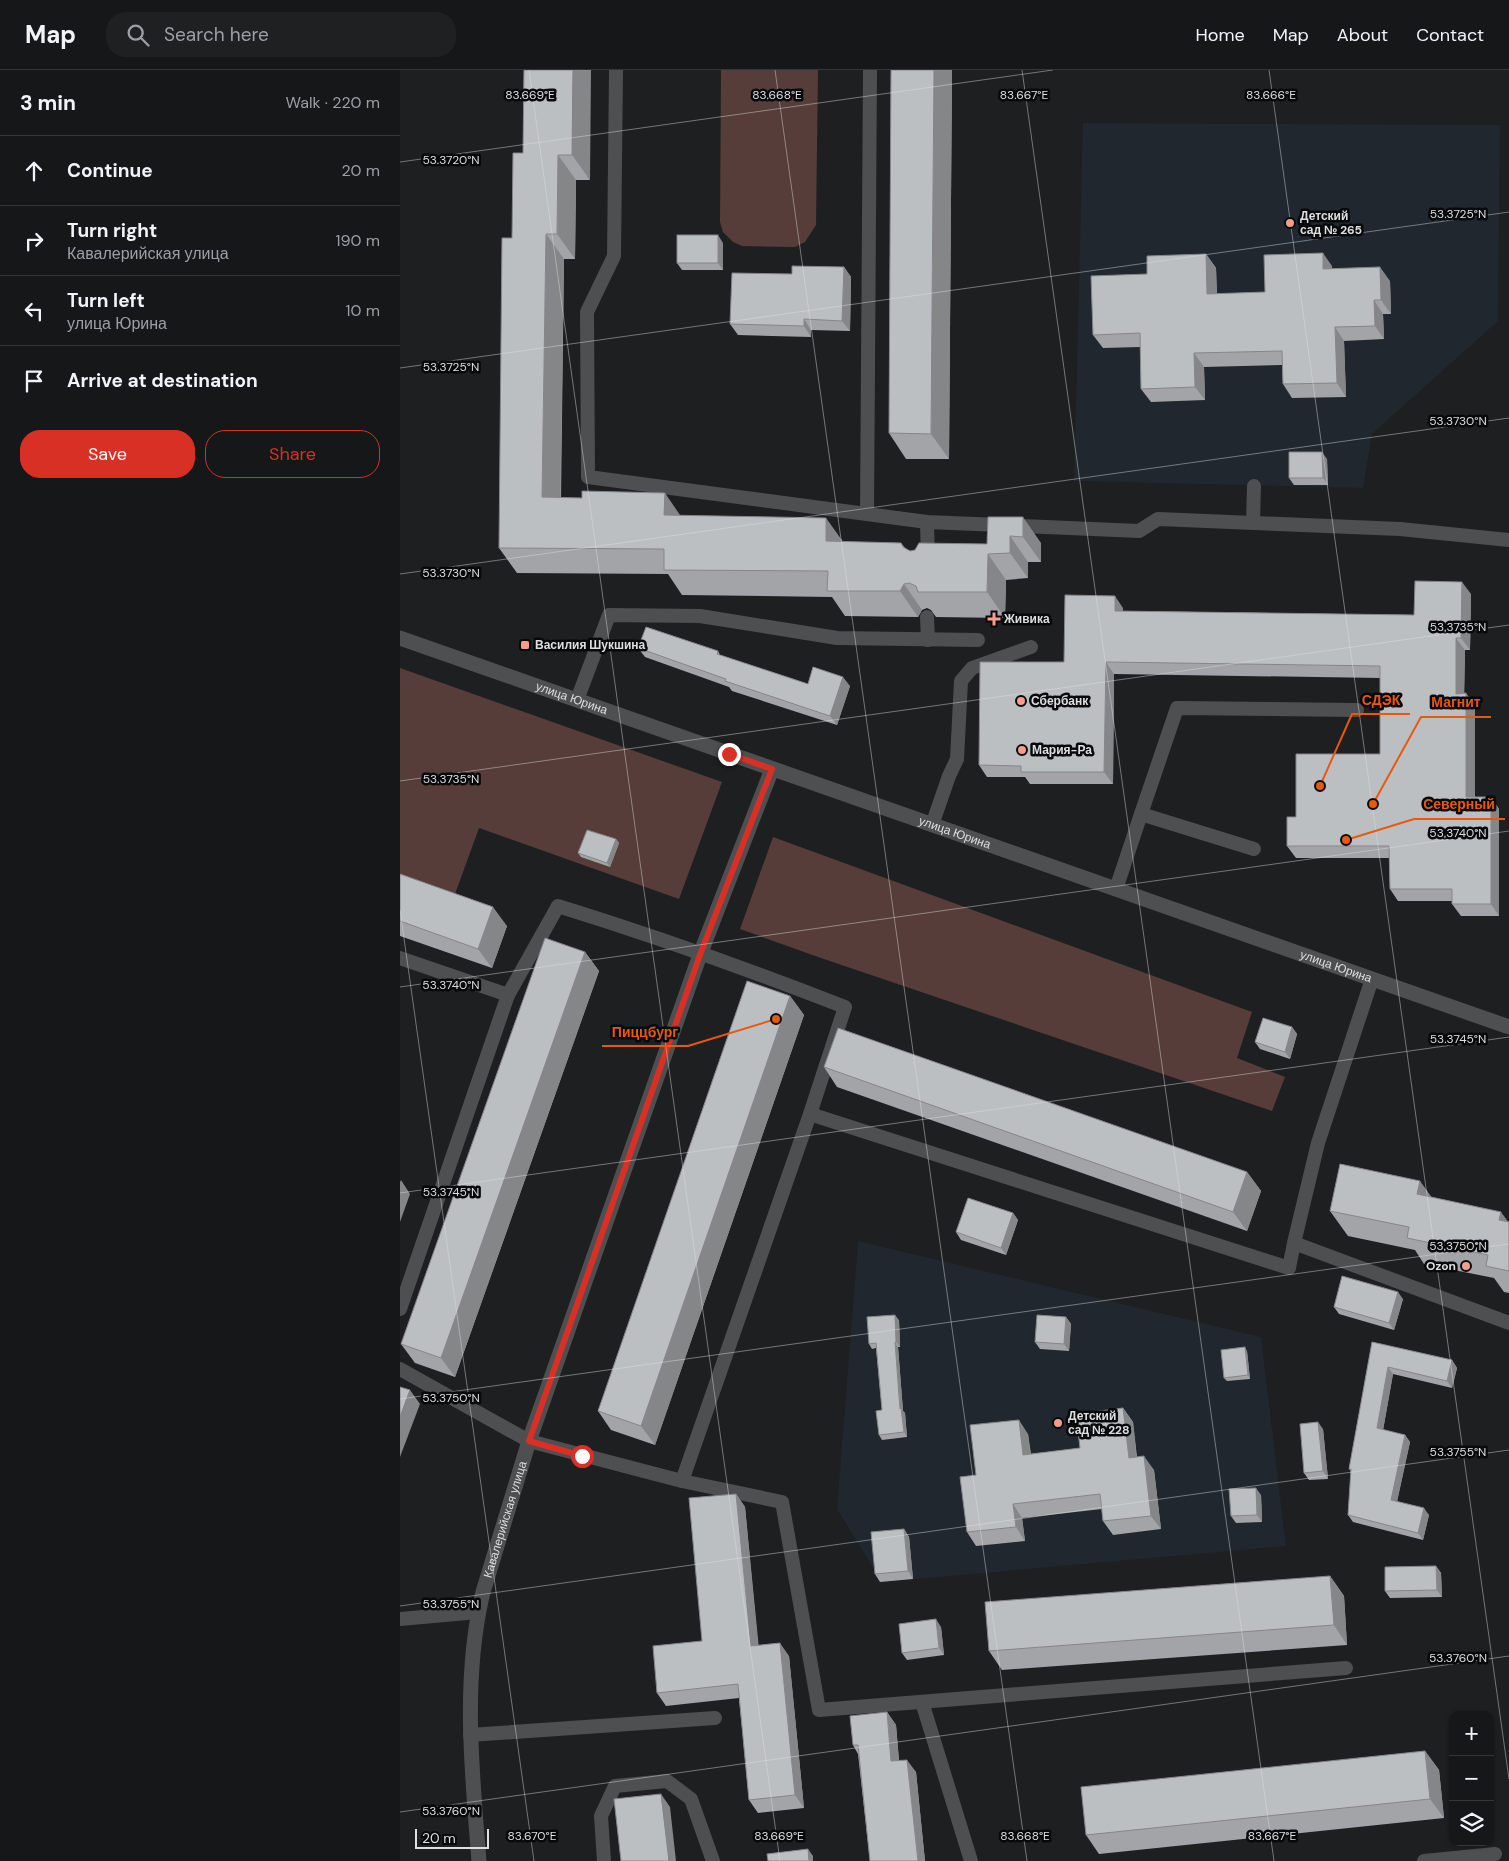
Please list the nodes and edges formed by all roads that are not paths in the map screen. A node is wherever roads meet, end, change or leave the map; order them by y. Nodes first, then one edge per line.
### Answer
1 (616, 70) edge
2 (870, 70) edge
3 (1254, 486) dead end
4 (867, 514) junction
5 (928, 522) junction
6 (1253, 523) junction
7 (1509, 540) edge
8 (928, 568) edge
9 (928, 617) edge
10 (400, 638) edge
11 (928, 640) junction
12 (978, 640) dead end
13 (1031, 647) dead end
14 (577, 700) junction
15 (1357, 710) dead end
16 (772, 769) junction
17 (1141, 814) junction
18 (932, 824) junction
19 (1254, 849) dead end
20 (1116, 890) junction
21 (701, 952) junction
22 (400, 958) edge
23 (1372, 979) junction
24 (508, 995) junction
25 (1509, 1027) edge
26 (810, 1114) junction
27 (1294, 1243) junction
28 (405, 1276) edge
29 (400, 1310) edge
30 (1509, 1323) edge
31 (400, 1369) edge
32 (529, 1441) junction
33 (682, 1481) junction
34 (478, 1612) junction
35 (400, 1619) edge
36 (1346, 1668) dead end
37 (922, 1702) junction
38 (715, 1718) dead end
39 (470, 1735) junction
40 (1495, 1854) dead end
41 (479, 1861) edge
42 (604, 1861) edge
43 (713, 1861) edge
44 (971, 1861) edge
45 (1424, 1861) edge

1 - 4 lane
2 - 4 lane
3 - 6 lane
4 - 5 lane
5 - 6 lane
5 - 8 lane
6 - 7 lane
9 - 11 lane
10 - 14 street, улица Юрина
11 - 12 lane
11 - 14 lane
13 - 18 lane
14 - 16 street, улица Юрина
15 - 17 lane
16 - 18 street, улица Юрина
16 - 21 street, Кавалерийская улица
17 - 19 lane
17 - 20 lane
18 - 20 street, улица Юрина
20 - 23 street, улица Юрина
21 - 24 lane
21 - 26 lane
21 - 32 street, Кавалерийская улица
22 - 24 lane
23 - 25 street, улица Юрина
23 - 27 lane
24 - 28 lane
26 - 27 lane
26 - 33 lane
27 - 30 lane
28 - 29 lane
31 - 32 lane
32 - 33 lane
32 - 34 street, Кавалерийская улица
33 - 37 lane
34 - 35 lane
34 - 39 street, Кавалерийская улица
36 - 37 lane
37 - 44 lane
38 - 39 lane
39 - 41 street, Кавалерийская улица
40 - 45 lane
42 - 43 lane

